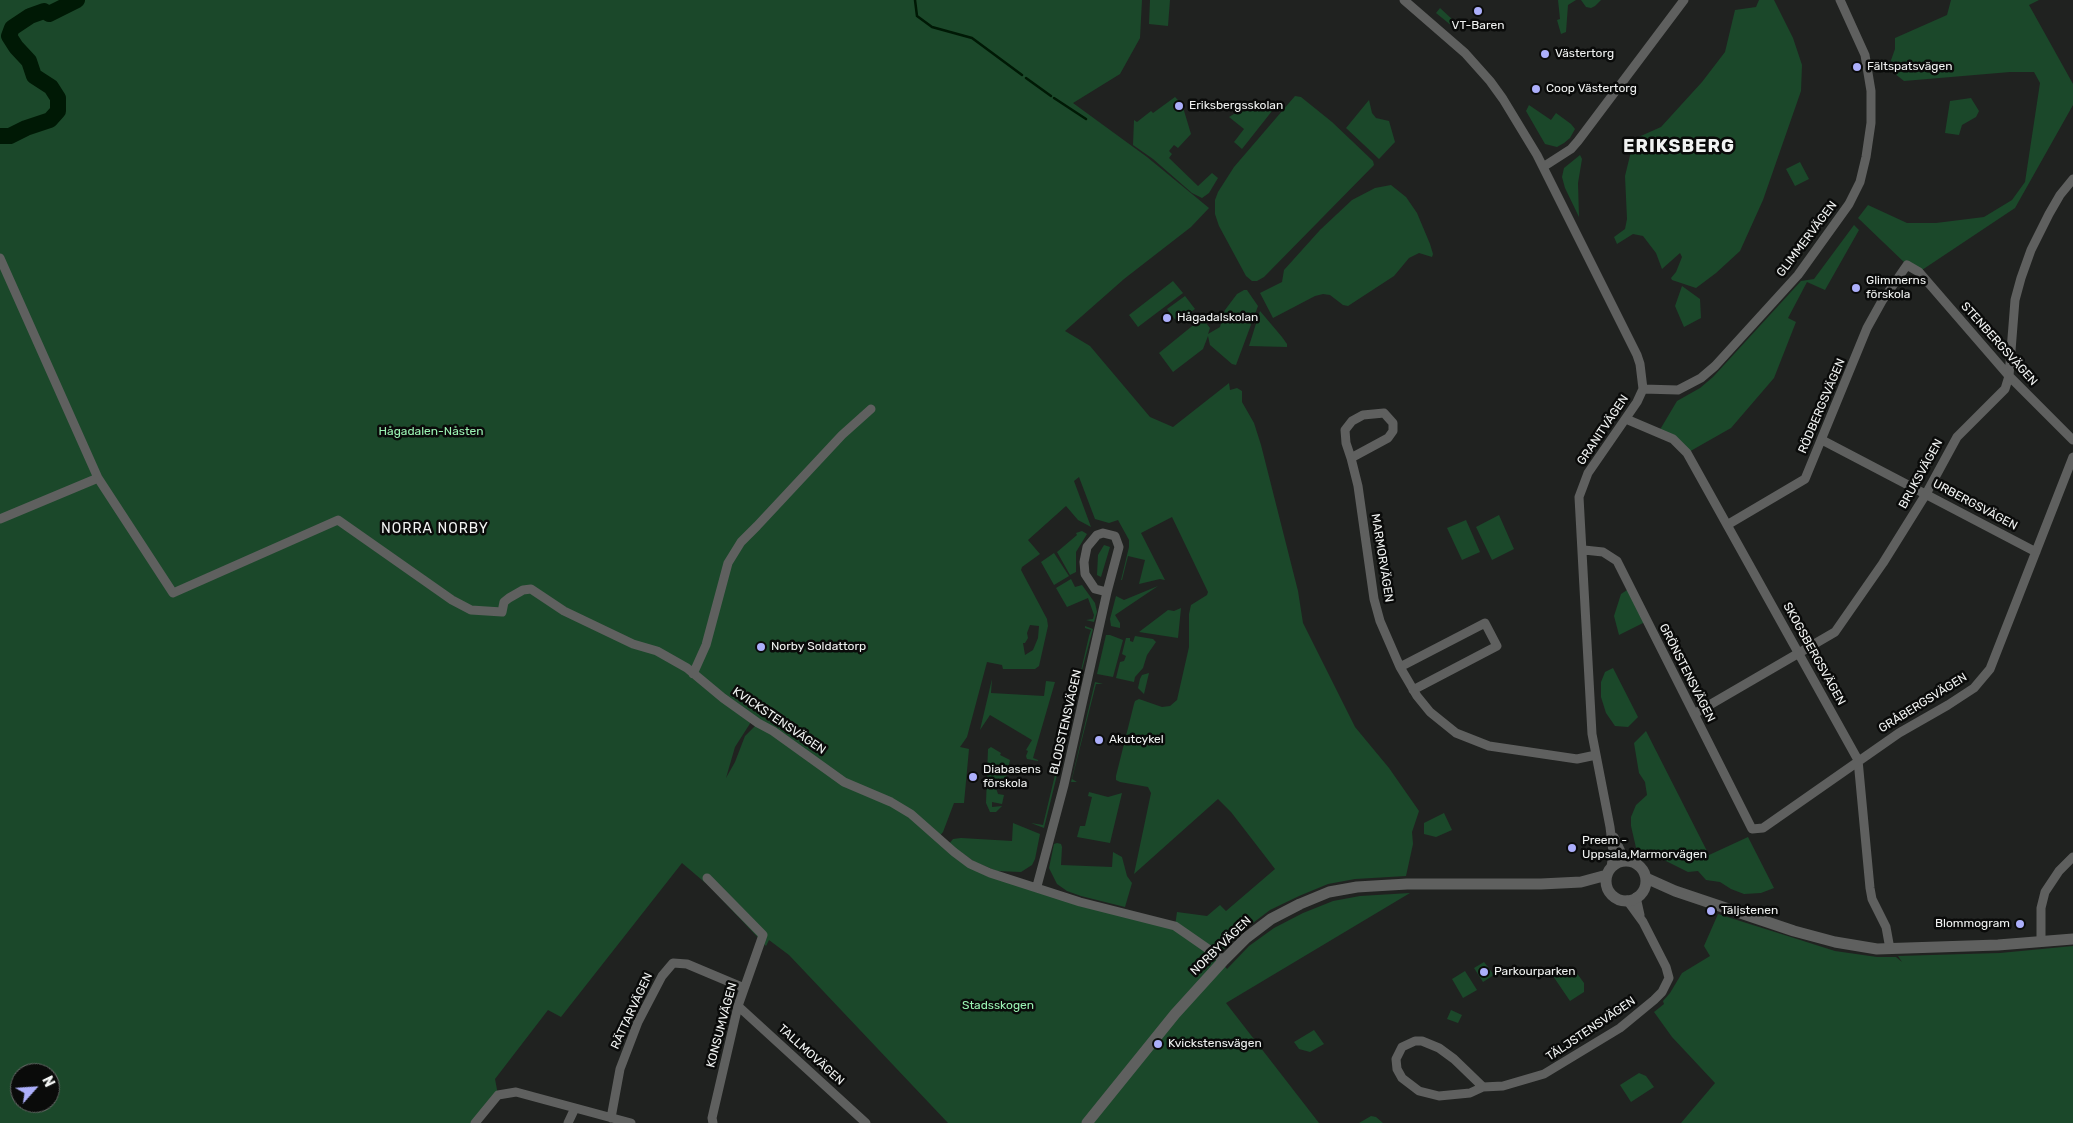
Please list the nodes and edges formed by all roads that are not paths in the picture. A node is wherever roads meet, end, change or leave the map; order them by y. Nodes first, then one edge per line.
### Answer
1 (1404, 0) edge
2 (1684, 0) edge
3 (1840, 0) edge
4 (1543, 167) junction
5 (2073, 179) edge
6 (0, 258) edge
7 (1907, 264) joint
8 (2009, 376) junction
9 (1642, 388) junction
10 (871, 409) dead end
11 (1626, 419) junction
12 (1822, 440) junction
13 (2073, 440) edge
14 (2073, 457) edge
15 (1350, 458) junction
16 (98, 478) junction
17 (1926, 494) junction
18 (0, 519) edge
19 (1727, 525) junction
20 (1584, 550) junction
21 (2036, 552) junction
22 (1107, 592) junction
23 (1800, 654) junction
24 (1400, 667) junction
25 (693, 674) junction
26 (1413, 690) junction
27 (1694, 714) junction
28 (1596, 756) junction
29 (1858, 760) junction
30 (1610, 827) junction
31 (1752, 829) joint
32 (2073, 857) edge
33 (1625, 860) junction
34 (1609, 871) junction
35 (707, 878) dead end
36 (1646, 878) junction
37 (1581, 882) junction
38 (1037, 886) junction
39 (1607, 887) junction
40 (1675, 891) junction
41 (1636, 896) junction
42 (2073, 939) edge
43 (2041, 941) junction
44 (1890, 949) junction
45 (1224, 960) junction
46 (744, 988) junction
47 (738, 1006) junction
48 (1483, 1087) junction
49 (575, 1108) junction
50 (611, 1118) junction
51 (475, 1123) edge
52 (568, 1123) edge
53 (631, 1123) edge
54 (712, 1123) edge
55 (866, 1123) edge
56 (1087, 1123) edge

1 - 4 street, GRANITVÄGEN
2 - 4 street
3 - 9 street, GLIMMERVÄGEN
4 - 9 street, GRANITVÄGEN
5 - 8 street, BRUKSVÄGEN
6 - 16 street
7 - 8 street, STENBERGSVÄGEN
7 - 12 street, RÖDBERGSVÄGEN
8 - 13 street, STENBERGSVÄGEN
8 - 17 street, BRUKSVÄGEN
9 - 11 street, GRANITVÄGEN
10 - 25 street
11 - 19 street, SKOGSBERGSVÄGEN
11 - 20 street, GRANITVÄGEN
12 - 17 street, URBERGSVÄGEN
12 - 19 street, RÖDBERGSVÄGEN
14 - 21 street, GRÅBERGSVÄGEN
15 - 15 street, MARMORVÄGEN
15 - 24 street, MARMORVÄGEN
16 - 18 street
16 - 25 street, KVICKSTENSVÄGEN
17 - 21 street, URBERGSVÄGEN
17 - 23 street, BRUKSVÄGEN
19 - 23 street, SKOGSBERGSVÄGEN
20 - 27 street, GRÖNSTENSVÄGEN
20 - 28 street, GRANITVÄGEN
21 - 29 street, GRÅBERGSVÄGEN
22 - 22 street, BLODSTENSVÄGEN
22 - 38 street, BLODSTENSVÄGEN
23 - 27 street, BRUKSVÄGEN
23 - 29 street, SKOGSBERGSVÄGEN
24 - 26 street, MARMORVÄGEN
24 - 26 street
25 - 38 street, KVICKSTENSVÄGEN
26 - 28 street, MARMORVÄGEN
27 - 31 street, GRÖNSTENSVÄGEN
28 - 30 street, GRANITVÄGEN
29 - 31 street, GRÅBERGSVÄGEN
29 - 44 street, SKOGSBERGSVÄGEN
30 - 33 street, GRANITVÄGEN
30 - 34 street, GRANITVÄGEN
32 - 43 street
33 - 34 street
33 - 36 street
34 - 37 street, NORBYVÄGEN
34 - 39 street
35 - 46 street, KONSUMVÄGEN
36 - 40 street
36 - 41 street
37 - 39 street, NORBYVÄGEN
37 - 45 street, NORBYVÄGEN
38 - 45 street, KVICKSTENSVÄGEN
39 - 41 street
40 - 41 street
40 - 44 street
41 - 48 street, TÄLJSTENSVÄGEN
42 - 43 street
43 - 44 street
45 - 56 street, NORBYVÄGEN
46 - 47 street, KONSUMVÄGEN
46 - 50 street, RÄTTARVÄGEN
47 - 54 street, KONSUMVÄGEN
47 - 55 street, TALLMOVÄGEN
48 - 48 street, TÄLJSTENSVÄGEN
49 - 50 street
49 - 51 street
49 - 52 street
50 - 53 street

